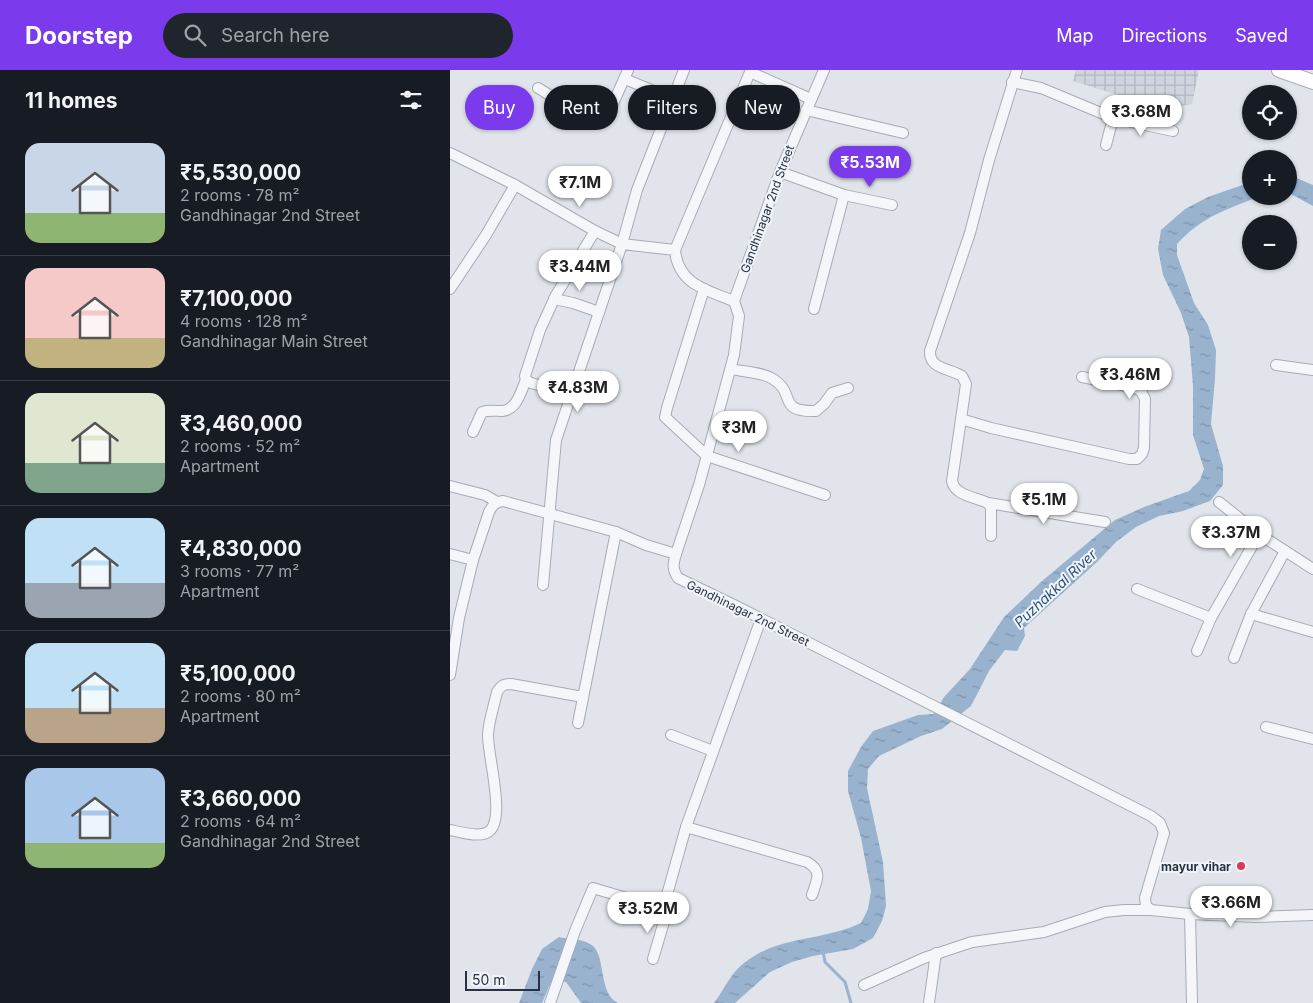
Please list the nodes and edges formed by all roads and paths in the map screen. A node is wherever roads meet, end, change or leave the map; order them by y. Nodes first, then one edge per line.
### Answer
1 (684, 70) edge
2 (824, 70) edge
3 (1017, 70) edge
4 (1279, 70) edge
5 (627, 74) edge
6 (1012, 82) junction
7 (1313, 82) edge
8 (647, 85) edge
9 (678, 85) edge
10 (538, 88) dead end
11 (811, 99) junction
12 (806, 110) junction
13 (1113, 118) junction
14 (661, 130) edge
15 (1173, 131) dead end
16 (903, 133) dead end
17 (1106, 145) dead end
18 (450, 153) edge
19 (780, 172) junction
20 (515, 185) junction
21 (844, 195) junction
22 (892, 205) dead end
23 (595, 231) junction
24 (622, 244) junction
25 (675, 250) junction
26 (450, 289) edge
27 (704, 289) junction
28 (554, 299) junction
29 (734, 301) junction
30 (814, 309) dead end
31 (599, 312) junction
32 (1276, 365) dead end
33 (731, 369) junction
34 (1313, 370) edge
35 (1082, 377) dead end
36 (526, 380) junction
37 (848, 388) dead end
38 (571, 394) junction
39 (961, 419) junction
40 (474, 432) dead end
41 (708, 456) junction
42 (450, 486) edge
43 (825, 495) dead end
44 (497, 502) junction
45 (1219, 502) dead end
46 (988, 503) junction
47 (550, 514) junction
48 (1104, 522) dead end
49 (616, 532) junction
50 (1259, 534) junction
51 (991, 536) dead end
52 (1285, 551) junction
53 (450, 554) edge
54 (676, 554) junction
55 (473, 560) junction
56 (1313, 569) edge
57 (543, 584) dead end
58 (1138, 589) dead end
59 (1251, 614) junction
60 (760, 618) junction
61 (1211, 618) junction
62 (1313, 632) edge
63 (1197, 651) dead end
64 (1234, 658) dead end
65 (450, 676) edge
66 (583, 697) junction
67 (578, 722) dead end
68 (1266, 727) dead end
69 (671, 735) dead end
70 (1313, 739) edge
71 (713, 751) junction
72 (686, 827) junction
73 (450, 830) edge
74 (812, 895) dead end
75 (663, 909) junction
76 (1151, 910) junction
77 (1190, 914) junction
78 (1313, 915) edge
79 (936, 953) junction
80 (654, 959) dead end
81 (864, 985) dead end
82 (550, 1003) edge
83 (929, 1003) edge
84 (1192, 1003) edge

1 - 9 street
2 - 11 street, Gandhinagar 2nd Street
3 - 6 street
4 - 7 main road
5 - 8 street
5 - 10 street
6 - 13 street
6 - 39 street
11 - 12 street, Gandhinagar 2nd Street
11 - 25 street
12 - 16 street
12 - 19 street, Gandhinagar 2nd Street
13 - 15 street
13 - 17 street
14 - 24 street
18 - 20 street
19 - 21 street
19 - 29 street, Gandhinagar 2nd Street
20 - 23 street
20 - 26 street
21 - 22 street
21 - 30 street
23 - 24 street
23 - 28 street
24 - 25 street
24 - 31 street
25 - 27 street
27 - 29 street
27 - 41 street
28 - 31 street
28 - 36 street
29 - 33 street, Gandhinagar 2nd Street
31 - 38 street
32 - 34 street
33 - 37 street
33 - 41 street, Gandhinagar 2nd Street
35 - 39 street
36 - 38 street
36 - 40 street
38 - 47 street
39 - 46 street
41 - 43 street
41 - 54 street, Gandhinagar 2nd Street
42 - 44 street
44 - 47 street
44 - 55 street
45 - 50 street
46 - 48 street
46 - 51 street
47 - 49 street
47 - 57 street
49 - 54 street
49 - 66 street
50 - 52 street
50 - 61 street
52 - 56 street
52 - 59 street
53 - 55 street
54 - 60 street, Gandhinagar 2nd Street
55 - 65 street
58 - 61 street
59 - 62 street
59 - 64 street
60 - 71 street
60 - 76 street, Gandhinagar 2nd Street
61 - 63 street
66 - 67 street
66 - 73 street
68 - 70 street
69 - 71 street
71 - 72 street
72 - 74 street
72 - 75 street
75 - 80 street
75 - 82 street
76 - 77 street
76 - 79 street
77 - 78 street
77 - 84 street
79 - 81 street
79 - 83 street

